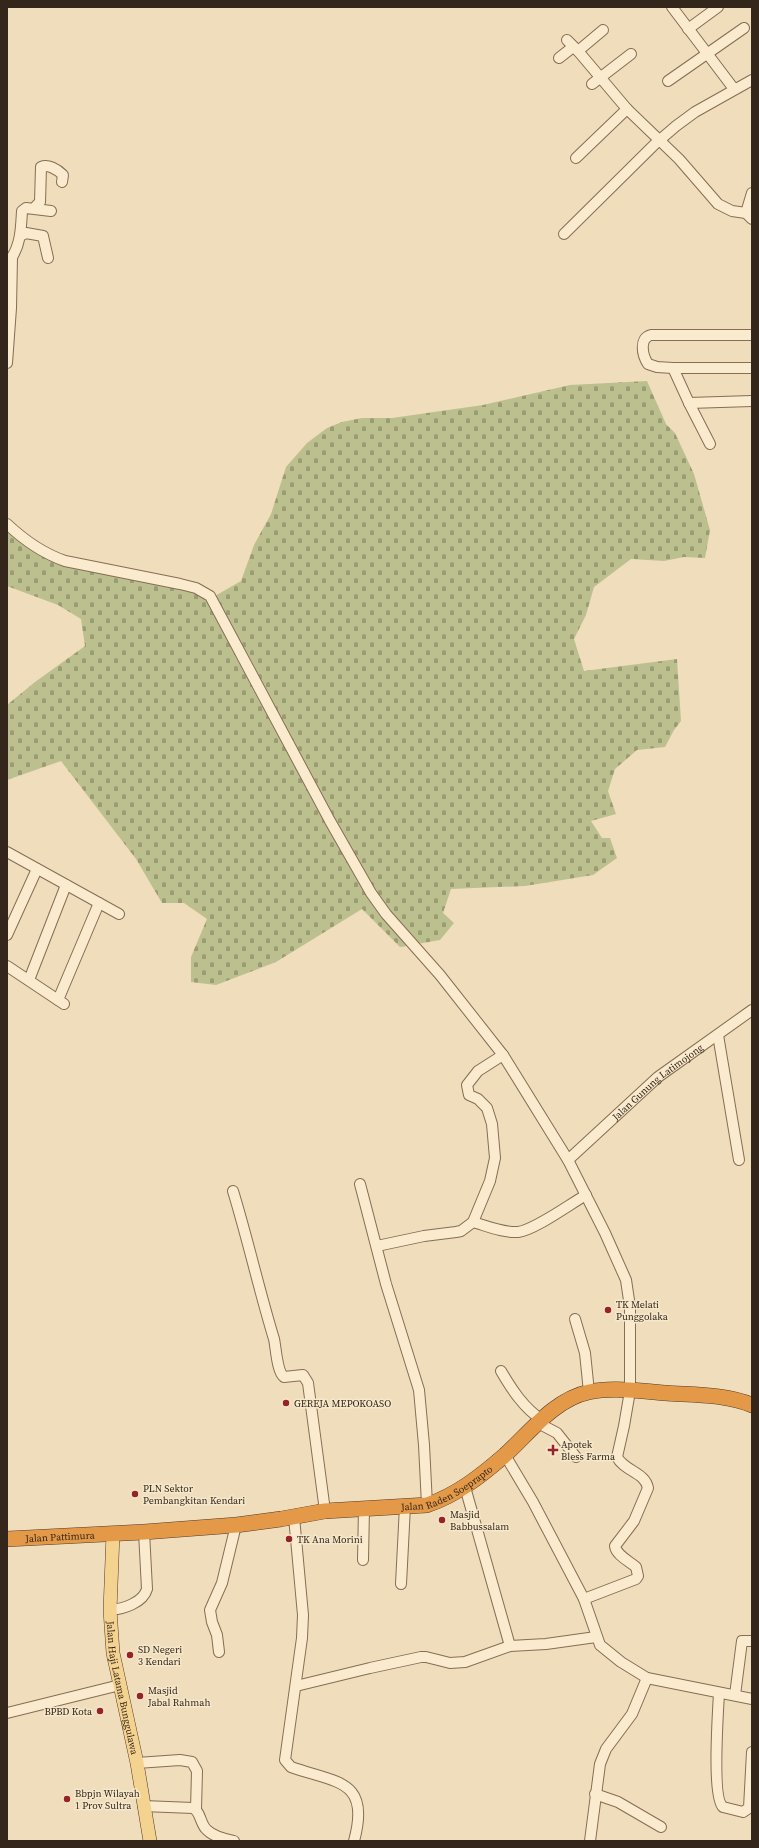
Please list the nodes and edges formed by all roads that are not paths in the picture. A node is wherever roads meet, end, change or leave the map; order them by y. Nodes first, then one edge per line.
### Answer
1 (672, 7) edge
2 (718, 7) edge
3 (744, 28) dead end
4 (688, 29) junction
5 (604, 30) dead end
6 (573, 46) junction
7 (708, 53) junction
8 (631, 54) dead end
9 (559, 58) dead end
10 (601, 77) junction
11 (752, 80) edge
12 (668, 81) dead end
13 (592, 84) dead end
14 (734, 89) junction
15 (627, 109) junction
16 (660, 140) junction
17 (576, 158) dead end
18 (62, 182) dead end
19 (752, 194) edge
20 (36, 209) junction
21 (51, 211) dead end
22 (749, 216) edge
23 (564, 234) dead end
24 (20, 236) junction
25 (9, 256) edge
26 (48, 258) dead end
27 (9, 308) edge
28 (752, 335) edge
29 (7, 363) edge
30 (673, 368) junction
31 (752, 368) edge
32 (752, 401) edge
33 (689, 403) junction
34 (710, 444) dead end
35 (7, 524) edge
36 (8, 854) edge
37 (37, 869) junction
38 (66, 885) junction
39 (99, 903) junction
40 (119, 914) dead end
41 (7, 935) edge
42 (7, 966) edge
43 (29, 980) junction
44 (752, 1010) edge
45 (718, 1035) junction
46 (503, 1055) junction
47 (568, 1160) junction
48 (739, 1160) dead end
49 (360, 1184) dead end
50 (233, 1191) dead end
51 (586, 1195) junction
52 (473, 1222) junction
53 (377, 1246) junction
54 (575, 1319) dead end
55 (501, 1371) dead end
56 (630, 1391) junction
57 (589, 1392) junction
58 (752, 1404) edge
59 (540, 1422) junction
60 (505, 1455) junction
61 (576, 1457) dead end
62 (465, 1487) junction
63 (427, 1505) junction
64 (405, 1506) junction
65 (364, 1508) junction
66 (325, 1510) junction
67 (294, 1517) junction
68 (236, 1525) junction
69 (144, 1532) junction
70 (113, 1534) junction
71 (7, 1539) edge
72 (363, 1560) dead end
73 (401, 1584) dead end
74 (584, 1599) junction
75 (110, 1610) junction
76 (596, 1637) junction
77 (752, 1641) edge
78 (510, 1646) junction
79 (219, 1652) dead end
80 (647, 1678) junction
81 (120, 1685) junction
82 (296, 1686) junction
83 (718, 1693) junction
84 (735, 1695) junction
85 (752, 1699) edge
86 (7, 1713) edge
87 (752, 1752) edge
88 (137, 1763) junction
89 (595, 1794) junction
90 (143, 1806) junction
91 (196, 1809) junction
92 (661, 1827) dead end
93 (150, 1841) edge
94 (234, 1841) edge
95 (354, 1841) edge
96 (590, 1841) edge

1 - 4 street
2 - 4 street
3 - 7 street
4 - 7 street
5 - 6 street
6 - 9 street
6 - 10 street
7 - 12 street
7 - 14 street
8 - 10 street
10 - 13 street
10 - 15 street
11 - 14 street
14 - 16 street
15 - 16 street
15 - 17 street
16 - 22 street
16 - 23 street
18 - 20 street
19 - 22 street
20 - 21 street
20 - 24 street
24 - 25 street
24 - 26 street
25 - 27 street
27 - 29 street
28 - 30 street
30 - 31 street
30 - 33 street
32 - 33 street
33 - 34 street
35 - 46 street
36 - 37 street
37 - 38 street
37 - 41 street
38 - 39 street
38 - 43 street
39 - 40 street
39 - 43 street
42 - 43 street
44 - 45 street, Jalan Gunung Latimojong
45 - 47 street, Jalan Gunung Latimojong
45 - 48 street
46 - 47 street
46 - 52 street
47 - 51 street
49 - 53 street
50 - 66 street
51 - 52 street
51 - 56 street
52 - 53 street
53 - 63 street
54 - 57 street
55 - 59 street
56 - 57 highway, Jalan Raden Soeprapto
56 - 58 highway, Jalan Raden Soeprapto
56 - 74 street
57 - 59 highway, Jalan Raden Soeprapto
59 - 60 highway, Jalan Raden Soeprapto
59 - 61 street
60 - 62 highway, Jalan Raden Soeprapto
60 - 74 street
62 - 63 highway, Jalan Raden Soeprapto
62 - 78 street
63 - 64 highway, Jalan Raden Soeprapto
64 - 65 highway, Jalan Raden Soeprapto
64 - 73 street
65 - 66 highway, Jalan Raden Soeprapto
65 - 72 street
66 - 67 highway, Jalan Raden Soeprapto
67 - 68 highway, Jalan Raden Soeprapto
67 - 82 street
68 - 69 highway, Jalan Raden Soeprapto
68 - 79 street
69 - 70 highway, Jalan Raden Soeprapto
69 - 75 street
70 - 71 highway, Jalan Pattimura
70 - 75 main road, Jalan Haji Latama Bunggulawa
74 - 76 street
75 - 81 main road, Jalan Haji Latama Bunggulawa
76 - 78 street
76 - 80 street
77 - 84 street
78 - 82 street
80 - 83 street
80 - 89 street
81 - 86 street
81 - 88 main road, Jalan Haji Latama Bunggulawa
82 - 95 street
83 - 84 street
83 - 87 street
84 - 85 street
88 - 90 main road, Jalan Haji Latama Bunggulawa
88 - 91 street
89 - 92 street
89 - 96 street
90 - 91 street
90 - 93 main road, Jalan Haji Latama Bunggulawa
91 - 94 street

